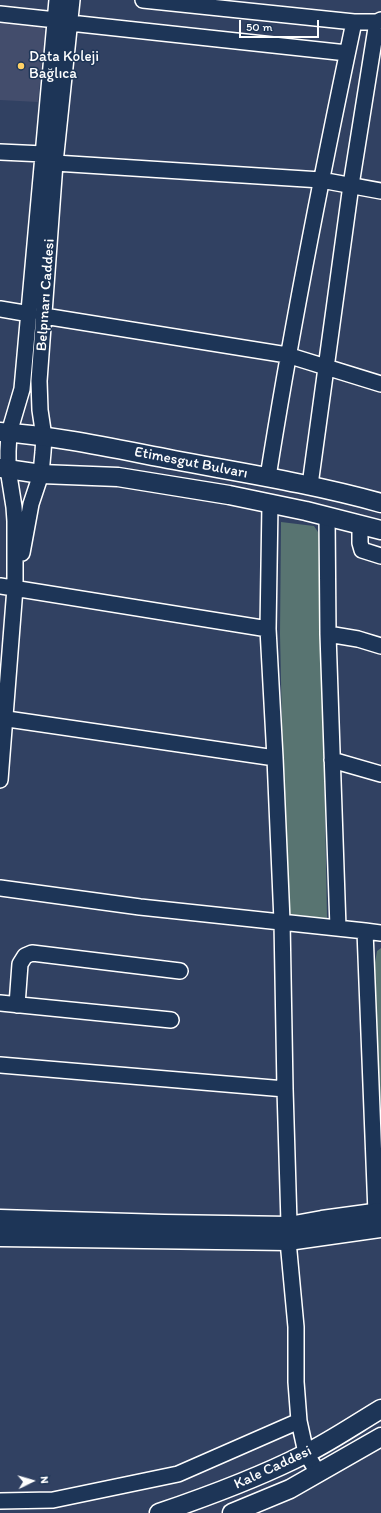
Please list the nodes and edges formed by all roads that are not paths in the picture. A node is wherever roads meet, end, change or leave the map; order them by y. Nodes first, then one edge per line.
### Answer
1 (58, 0) edge
2 (72, 0) edge
3 (143, 0) edge
4 (231, 5) edge
5 (0, 14) edge
6 (63, 21) junction
7 (379, 21) edge
8 (354, 22) junction
9 (347, 53) junction
10 (0, 152) edge
11 (50, 159) junction
12 (321, 180) junction
13 (351, 185) junction
14 (381, 191) edge
15 (0, 309) edge
16 (37, 315) junction
17 (287, 355) junction
18 (326, 368) junction
19 (381, 384) edge
20 (4, 432) edge
21 (44, 437) junction
22 (4, 468) edge
23 (40, 474) junction
24 (268, 477) junction
25 (310, 485) junction
26 (381, 503) edge
27 (270, 504) junction
28 (327, 516) junction
29 (360, 525) junction
30 (381, 530) edge
31 (381, 556) edge
32 (7, 587) edge
33 (268, 629) junction
34 (328, 634) junction
35 (381, 646) edge
36 (2, 718) edge
37 (276, 758) junction
38 (332, 760) junction
39 (381, 774) edge
40 (0, 780) edge
41 (0, 888) edge
42 (282, 921) junction
43 (338, 928) junction
44 (365, 931) junction
45 (381, 933) edge
46 (180, 971) dead end
47 (0, 1003) edge
48 (17, 1005) junction
49 (171, 1020) dead end
50 (0, 1065) edge
51 (284, 1089) junction
52 (380, 1218) edge
53 (0, 1219) edge
54 (288, 1234) junction
55 (0, 1237) edge
56 (381, 1409) edge
57 (299, 1421) junction
58 (381, 1437) edge
59 (306, 1454) junction
60 (318, 1473) junction
61 (0, 1501) edge
62 (159, 1513) edge
63 (232, 1513) edge

1 - 6 street, Belpınarı Caddesi
2 - 6 street, Belpınarı Caddesi
3 - 4 street
4 - 8 street
5 - 6 street
6 - 9 street
6 - 11 street, Belpınarı Caddesi
7 - 8 street
7 - 13 street
8 - 9 street
9 - 12 street
10 - 11 street
11 - 12 street
11 - 16 street, Belpınarı Caddesi
12 - 13 street
12 - 17 street
13 - 14 street
13 - 18 street
15 - 16 street
16 - 17 street
16 - 20 street, Belpınarı Caddesi
16 - 21 street, Belpınarı Caddesi
17 - 18 street
17 - 24 street
18 - 19 street
18 - 25 street
20 - 21 main road, Etimesgut Bulvarı
20 - 22 street, Belpınarı Caddesi
21 - 23 street, Belpınarı Caddesi
21 - 24 main road, Etimesgut Bulvarı
22 - 23 main road, Etimesgut Bulvarı
22 - 32 street, Belpınarı Caddesi
23 - 27 main road, Etimesgut Bulvarı
23 - 32 street, Belpınarı Caddesi
24 - 25 main road, Etimesgut Bulvarı
25 - 26 main road, Etimesgut Bulvarı
27 - 28 main road, Etimesgut Bulvarı
27 - 33 street
28 - 29 main road, Etimesgut Bulvarı
28 - 34 street
29 - 30 main road, Etimesgut Bulvarı
29 - 31 street
32 - 33 street
32 - 36 street, Belpınarı Caddesi
33 - 37 street
34 - 35 street
34 - 38 street
36 - 37 street
36 - 40 street, Belpınarı Caddesi
37 - 42 street
38 - 39 street
38 - 43 street
41 - 42 street
42 - 43 street
42 - 51 street
43 - 44 street
44 - 45 street
44 - 52 street
46 - 48 street
47 - 48 street
48 - 49 street
50 - 51 street
51 - 54 street
52 - 54 main road
53 - 54 main road
54 - 55 main road
54 - 57 street
56 - 59 main road, Kale Caddesi
57 - 59 street
57 - 61 street
58 - 60 main road, Kale Caddesi
59 - 60 street
59 - 62 main road, Kale Caddesi
60 - 63 main road, Kale Caddesi

